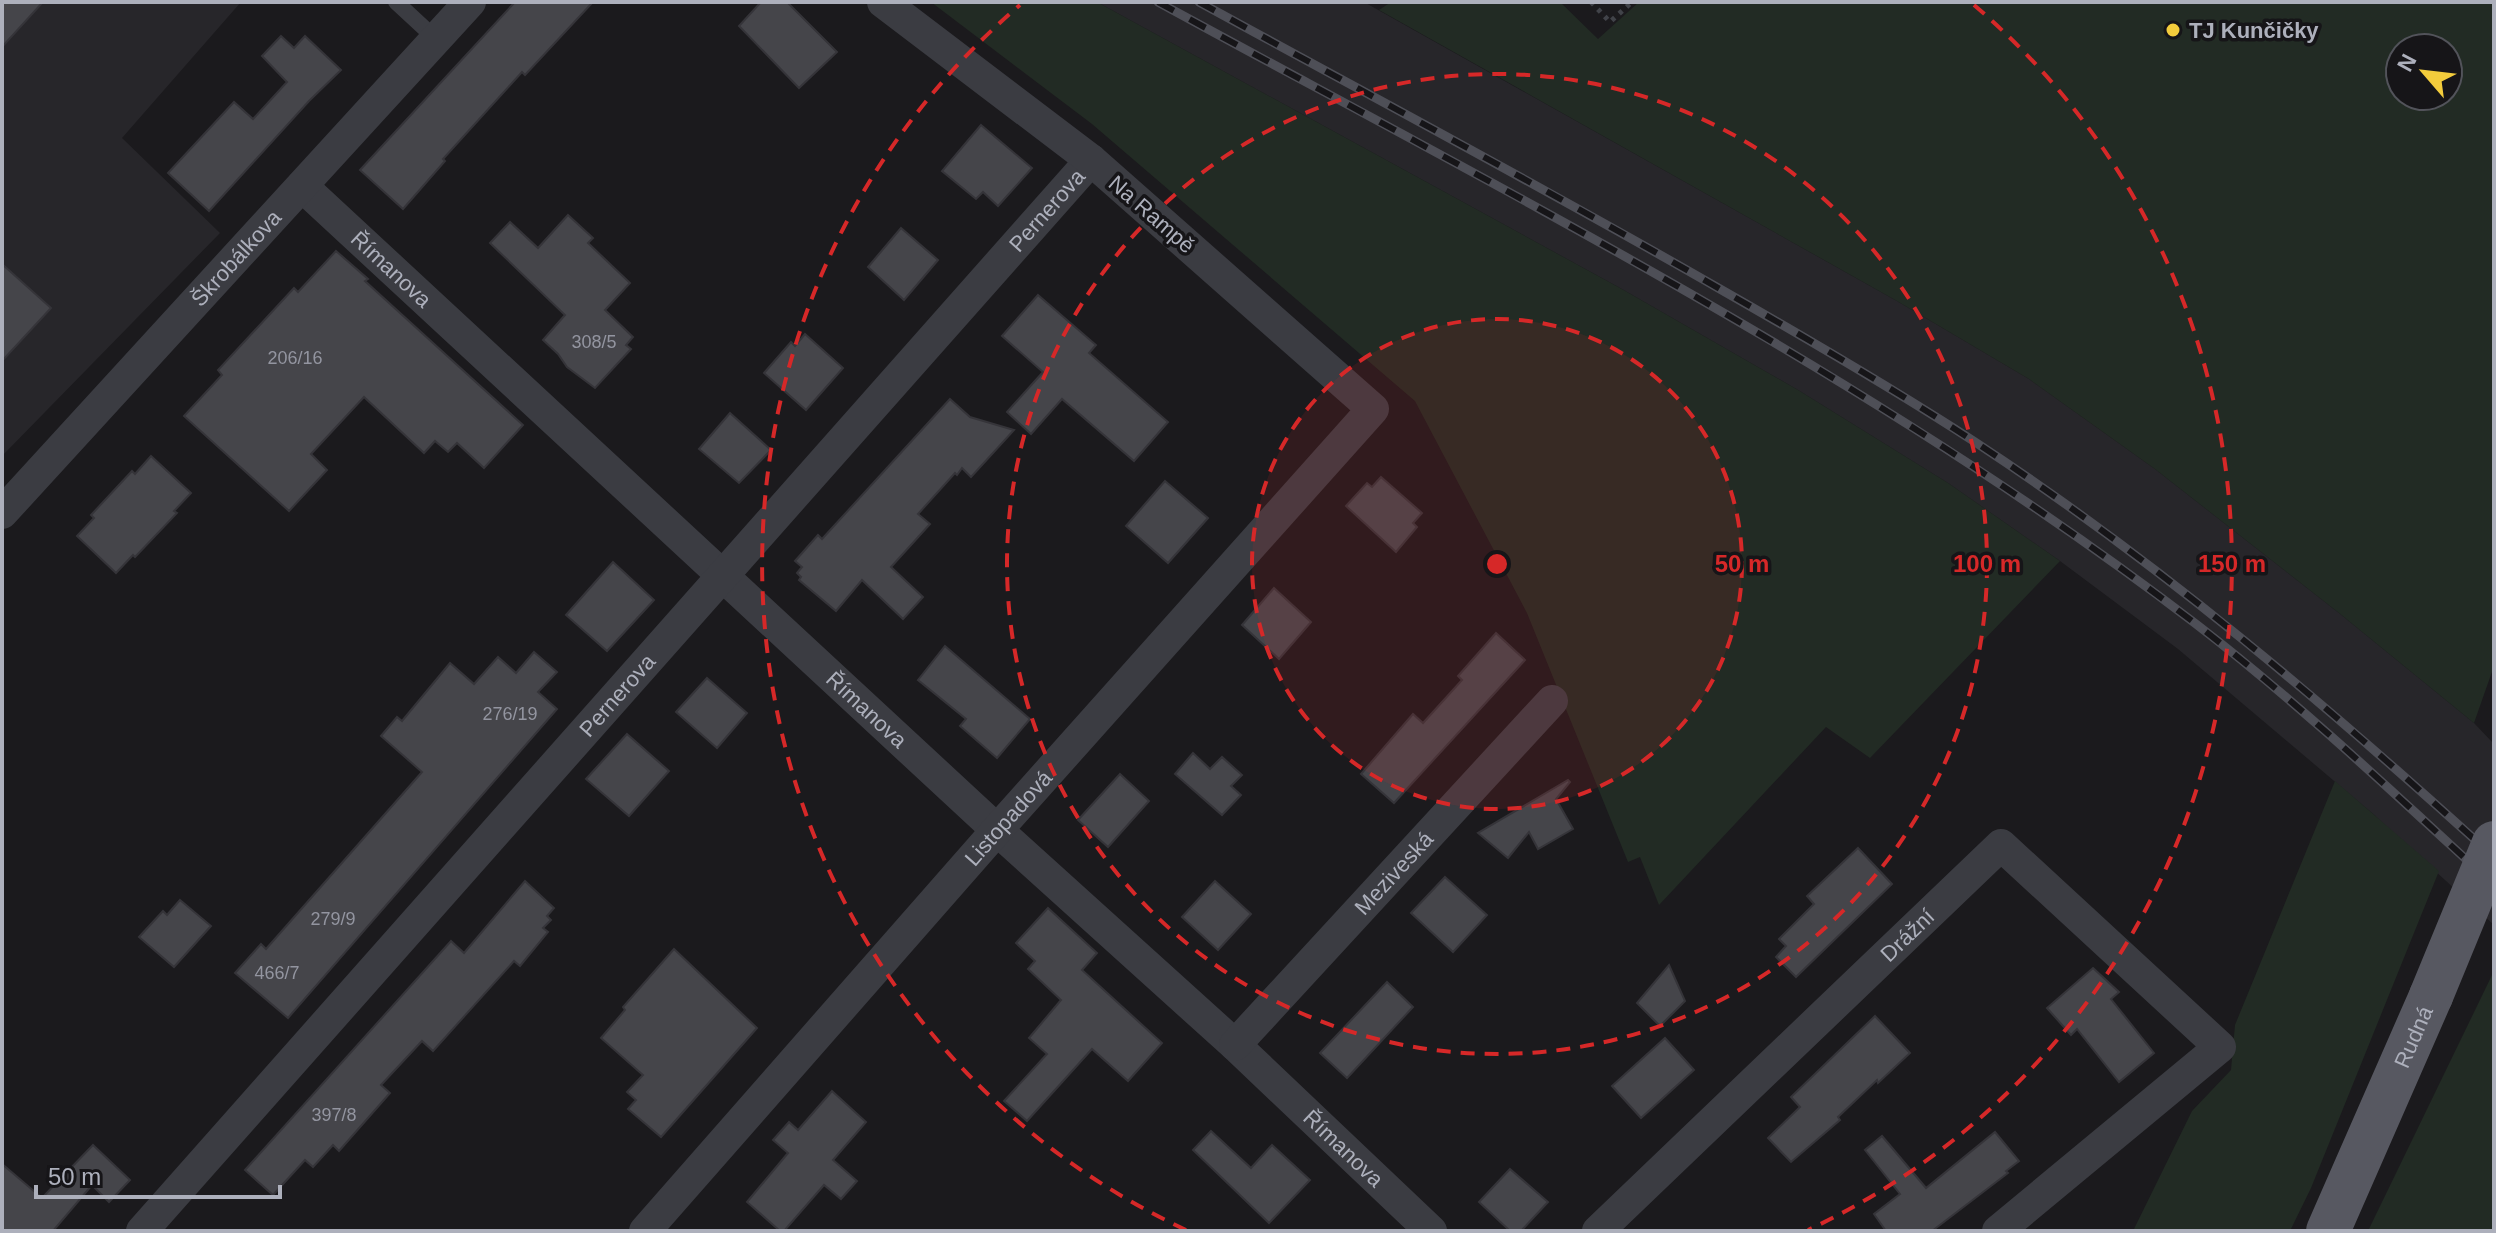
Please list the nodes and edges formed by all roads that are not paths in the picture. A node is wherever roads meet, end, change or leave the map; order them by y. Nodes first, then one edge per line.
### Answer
1 (396, 2) edge
2 (470, 2) edge
3 (883, 2) edge
4 (436, 39) junction
5 (1091, 160) junction
6 (302, 186) junction
7 (1373, 409) joint
8 (2, 513) edge
9 (724, 577) junction
10 (1552, 701) dead end
11 (997, 830) junction
12 (2494, 843) edge
13 (1235, 1045) junction
14 (1412, 1225) edge
15 (2330, 1229) edge
16 (142, 1231) edge
17 (645, 1231) edge
18 (1598, 1231) edge
19 (1998, 1231) edge

1 - 4 lane
2 - 4 street, Škrobálkova
3 - 5 street, Na Rampě
4 - 6 street, Škrobálkova
5 - 7 street, Na Rampě
5 - 9 street, Pernerova
6 - 8 street, Škrobálkova
6 - 9 street, Římanova
7 - 11 street, Listopadová
9 - 11 street, Římanova
9 - 16 street, Pernerova
10 - 13 street, Meziveská
11 - 13 street, Římanova
11 - 17 street, Listopadová
12 - 15 main road, Rudná, bridge
13 - 14 street, Římanova
18 - 19 street, Drážní

